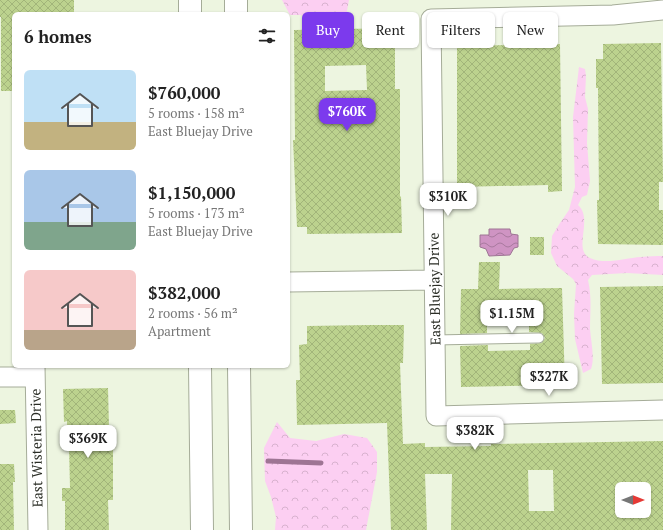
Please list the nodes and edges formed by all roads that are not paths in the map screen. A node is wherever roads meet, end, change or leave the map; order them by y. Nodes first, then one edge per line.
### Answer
1 (190, 0) edge
2 (236, 0) edge
3 (663, 10) edge
4 (190, 12) edge
5 (236, 12) edge
6 (434, 280) junction
7 (290, 282) edge
8 (539, 338) dead end
9 (435, 340) junction
10 (200, 368) edge
11 (239, 368) edge
12 (35, 372) edge
13 (0, 377) edge
14 (663, 410) edge
15 (38, 530) edge
16 (202, 530) edge
17 (242, 530) edge

1 - 4 main road
2 - 5 main road
3 - 6 street, East Bluejay Drive
6 - 7 street
6 - 9 street, East Bluejay Drive
8 - 9 lane
9 - 14 street, East Bluejay Drive
10 - 16 main road
11 - 17 main road
12 - 13 street
12 - 15 street, East Wisteria Drive

